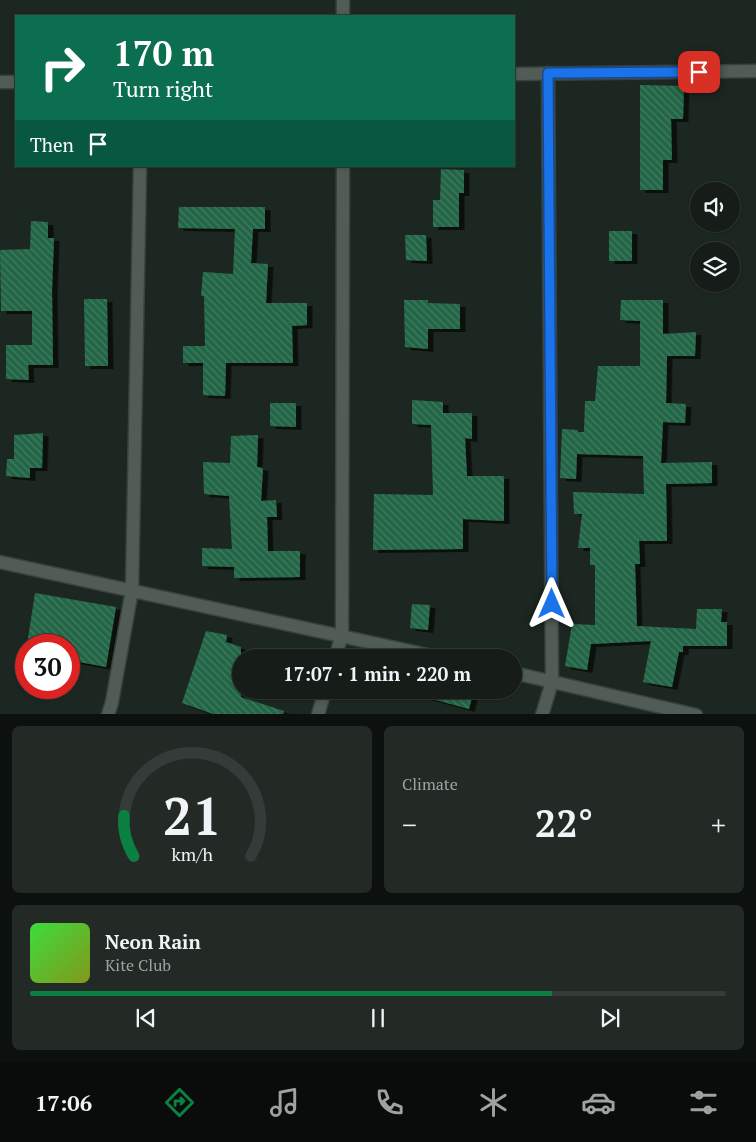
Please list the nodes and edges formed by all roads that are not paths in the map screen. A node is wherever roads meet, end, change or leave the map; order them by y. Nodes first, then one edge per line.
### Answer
1 (343, 0) edge
2 (343, 15) edge
3 (756, 71) edge
4 (548, 73) junction
5 (515, 74) edge
6 (0, 82) edge
7 (15, 82) edge
8 (140, 167) edge
9 (343, 167) edge
10 (0, 562) edge
11 (132, 590) junction
12 (342, 635) junction
13 (338, 649) edge
14 (403, 649) edge
15 (522, 676) edge
16 (552, 682) junction
17 (322, 699) edge
18 (108, 714) edge
19 (318, 714) edge
20 (542, 714) edge
21 (696, 714) edge

1 - 2 street
3 - 4 street
4 - 5 street
4 - 16 street
6 - 7 street
8 - 11 street
9 - 12 street
10 - 11 street
11 - 12 street
11 - 18 street
12 - 13 street
12 - 14 street
15 - 16 street
16 - 20 street
16 - 21 street
17 - 19 street

